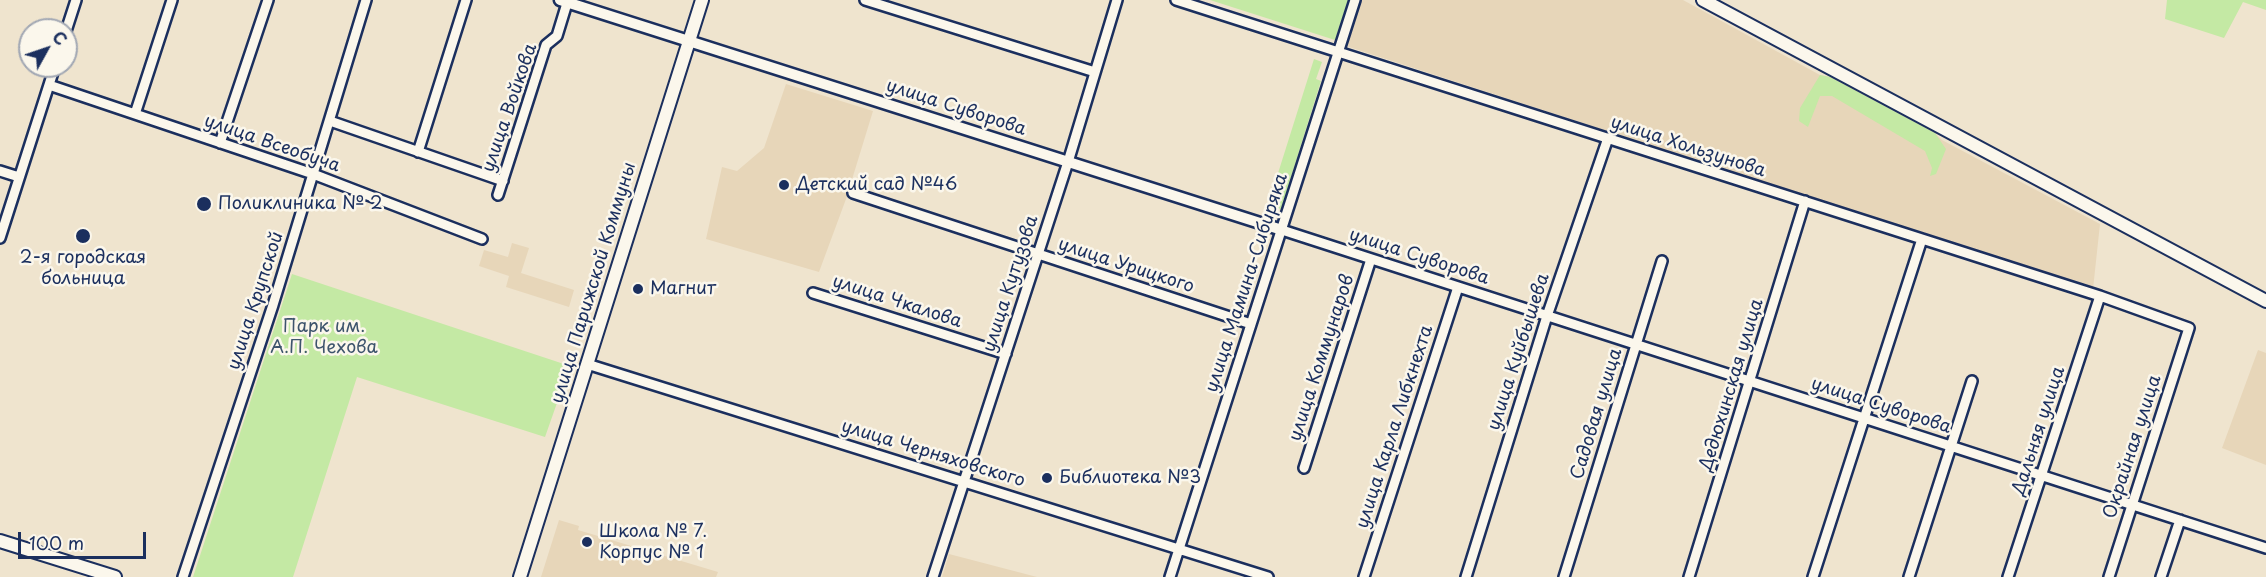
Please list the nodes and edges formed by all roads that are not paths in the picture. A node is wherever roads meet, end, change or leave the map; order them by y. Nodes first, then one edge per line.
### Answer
1 (76, 0) edge
2 (172, 0) edge
3 (268, 0) edge
4 (366, 0) edge
5 (466, 0) edge
6 (702, 0) edge
7 (865, 0) edge
8 (1117, 0) edge
9 (1176, 0) edge
10 (1355, 0) edge
11 (1703, 0) edge
12 (565, 1) edge
13 (70, 18) edge
14 (689, 41) junction
15 (1338, 52) junction
16 (1095, 72) junction
17 (51, 78) edge
18 (49, 85) junction
19 (135, 114) junction
20 (330, 122) junction
21 (1608, 138) junction
22 (220, 143) junction
23 (418, 152) junction
24 (1068, 162) junction
25 (0, 171) edge
26 (313, 174) junction
27 (20, 177) junction
28 (503, 181) junction
29 (853, 193) dead end
30 (498, 195) dead end
31 (1805, 201) junction
32 (1282, 230) junction
33 (0, 238) edge
34 (482, 239) dead end
35 (1922, 239) junction
36 (1038, 254) junction
37 (1371, 259) junction
38 (1662, 261) dead end
39 (1458, 287) junction
40 (813, 292) dead end
41 (2100, 296) junction
42 (2266, 301) edge
43 (1547, 315) junction
44 (1251, 324) junction
45 (2189, 327) joint
46 (1636, 344) junction
47 (1006, 354) junction
48 (587, 364) junction
49 (1751, 381) junction
50 (1972, 381) dead end
51 (1864, 418) junction
52 (1951, 446) junction
53 (1304, 468) dead end
54 (2042, 475) junction
55 (964, 480) junction
56 (2133, 505) junction
57 (2180, 520) junction
58 (0, 541) edge
59 (2266, 548) edge
60 (1179, 549) junction
61 (116, 577) edge
62 (183, 577) edge
63 (520, 577) edge
64 (933, 577) edge
65 (1170, 577) edge
66 (1268, 577) edge
67 (1364, 577) edge
68 (1466, 577) edge
69 (1564, 577) edge
70 (1689, 577) edge
71 (1814, 577) edge
72 (1910, 577) edge
73 (2008, 577) edge
74 (2109, 577) edge
75 (2161, 577) edge

1 - 13 street
2 - 19 street
3 - 22 street
4 - 20 street, улица Крупской
5 - 23 street
6 - 14 main road, улица Парижской Коммуны
7 - 16 street
8 - 16 street, улица Кутузова
9 - 15 street, улица Хользунова
10 - 15 street, улица Мамина-Сибиряка
11 - 42 main road
12 - 14 street, улица Суворова
12 - 28 street, улица Войкова
14 - 24 street, улица Суворова
14 - 48 main road, улица Парижской Коммуны
15 - 21 street, улица Хользунова
15 - 32 street, улица Мамина-Сибиряка
16 - 24 street, улица Кутузова
17 - 18 street
18 - 19 street, улица Всеобуча
18 - 27 street
19 - 22 street, улица Всеобуча
20 - 23 street
20 - 26 street, улица Крупской
21 - 31 street, улица Хользунова
21 - 43 street, улица Куйбышева
22 - 26 street, улица Всеобуча
23 - 28 street
24 - 32 street, улица Суворова
24 - 36 street, улица Кутузова
25 - 27 street
26 - 34 street, улица Всеобуча
26 - 62 street, улица Крупской
27 - 33 street
28 - 30 street, улица Войкова
29 - 36 street, улица Урицкого
31 - 35 street, улица Хользунова
31 - 49 street, Дедюхинская улица
32 - 37 street, улица Суворова
32 - 44 street, улица Мамина-Сибиряка
35 - 41 street, улица Хользунова
35 - 51 street
36 - 44 street, улица Урицкого
36 - 47 street, улица Кутузова
37 - 39 street, улица Суворова
37 - 53 street, улица Коммунаров
38 - 46 street, Садовая улица
39 - 43 street, улица Суворова
39 - 67 street, улица Карла Либкнехта
40 - 47 street, улица Чкалова
41 - 45 street, улица Хользунова
41 - 54 street, Дальняя улица
43 - 46 street, улица Суворова
43 - 68 street, улица Куйбышева
44 - 60 street, улица Мамина-Сибиряка
45 - 56 street, Окрайная улица
46 - 49 street, улица Суворова
46 - 69 street, Садовая улица
47 - 55 street, улица Кутузова
48 - 55 street, улица Черняховского
48 - 63 main road, улица Парижской Коммуны
49 - 51 street, улица Суворова
49 - 70 street, Дедюхинская улица
50 - 52 street
51 - 52 street, улица Суворова
51 - 71 street
52 - 54 street, улица Суворова
52 - 72 street
54 - 56 street, улица Суворова
54 - 73 street, Дальняя улица
55 - 60 street, улица Черняховского
55 - 64 street, улица Кутузова
56 - 57 street, улица Суворова
56 - 74 street, Окрайная улица
57 - 59 street, улица Суворова
57 - 75 street
58 - 61 main road
60 - 65 street, улица Мамина-Сибиряка
60 - 66 street, улица Черняховского

